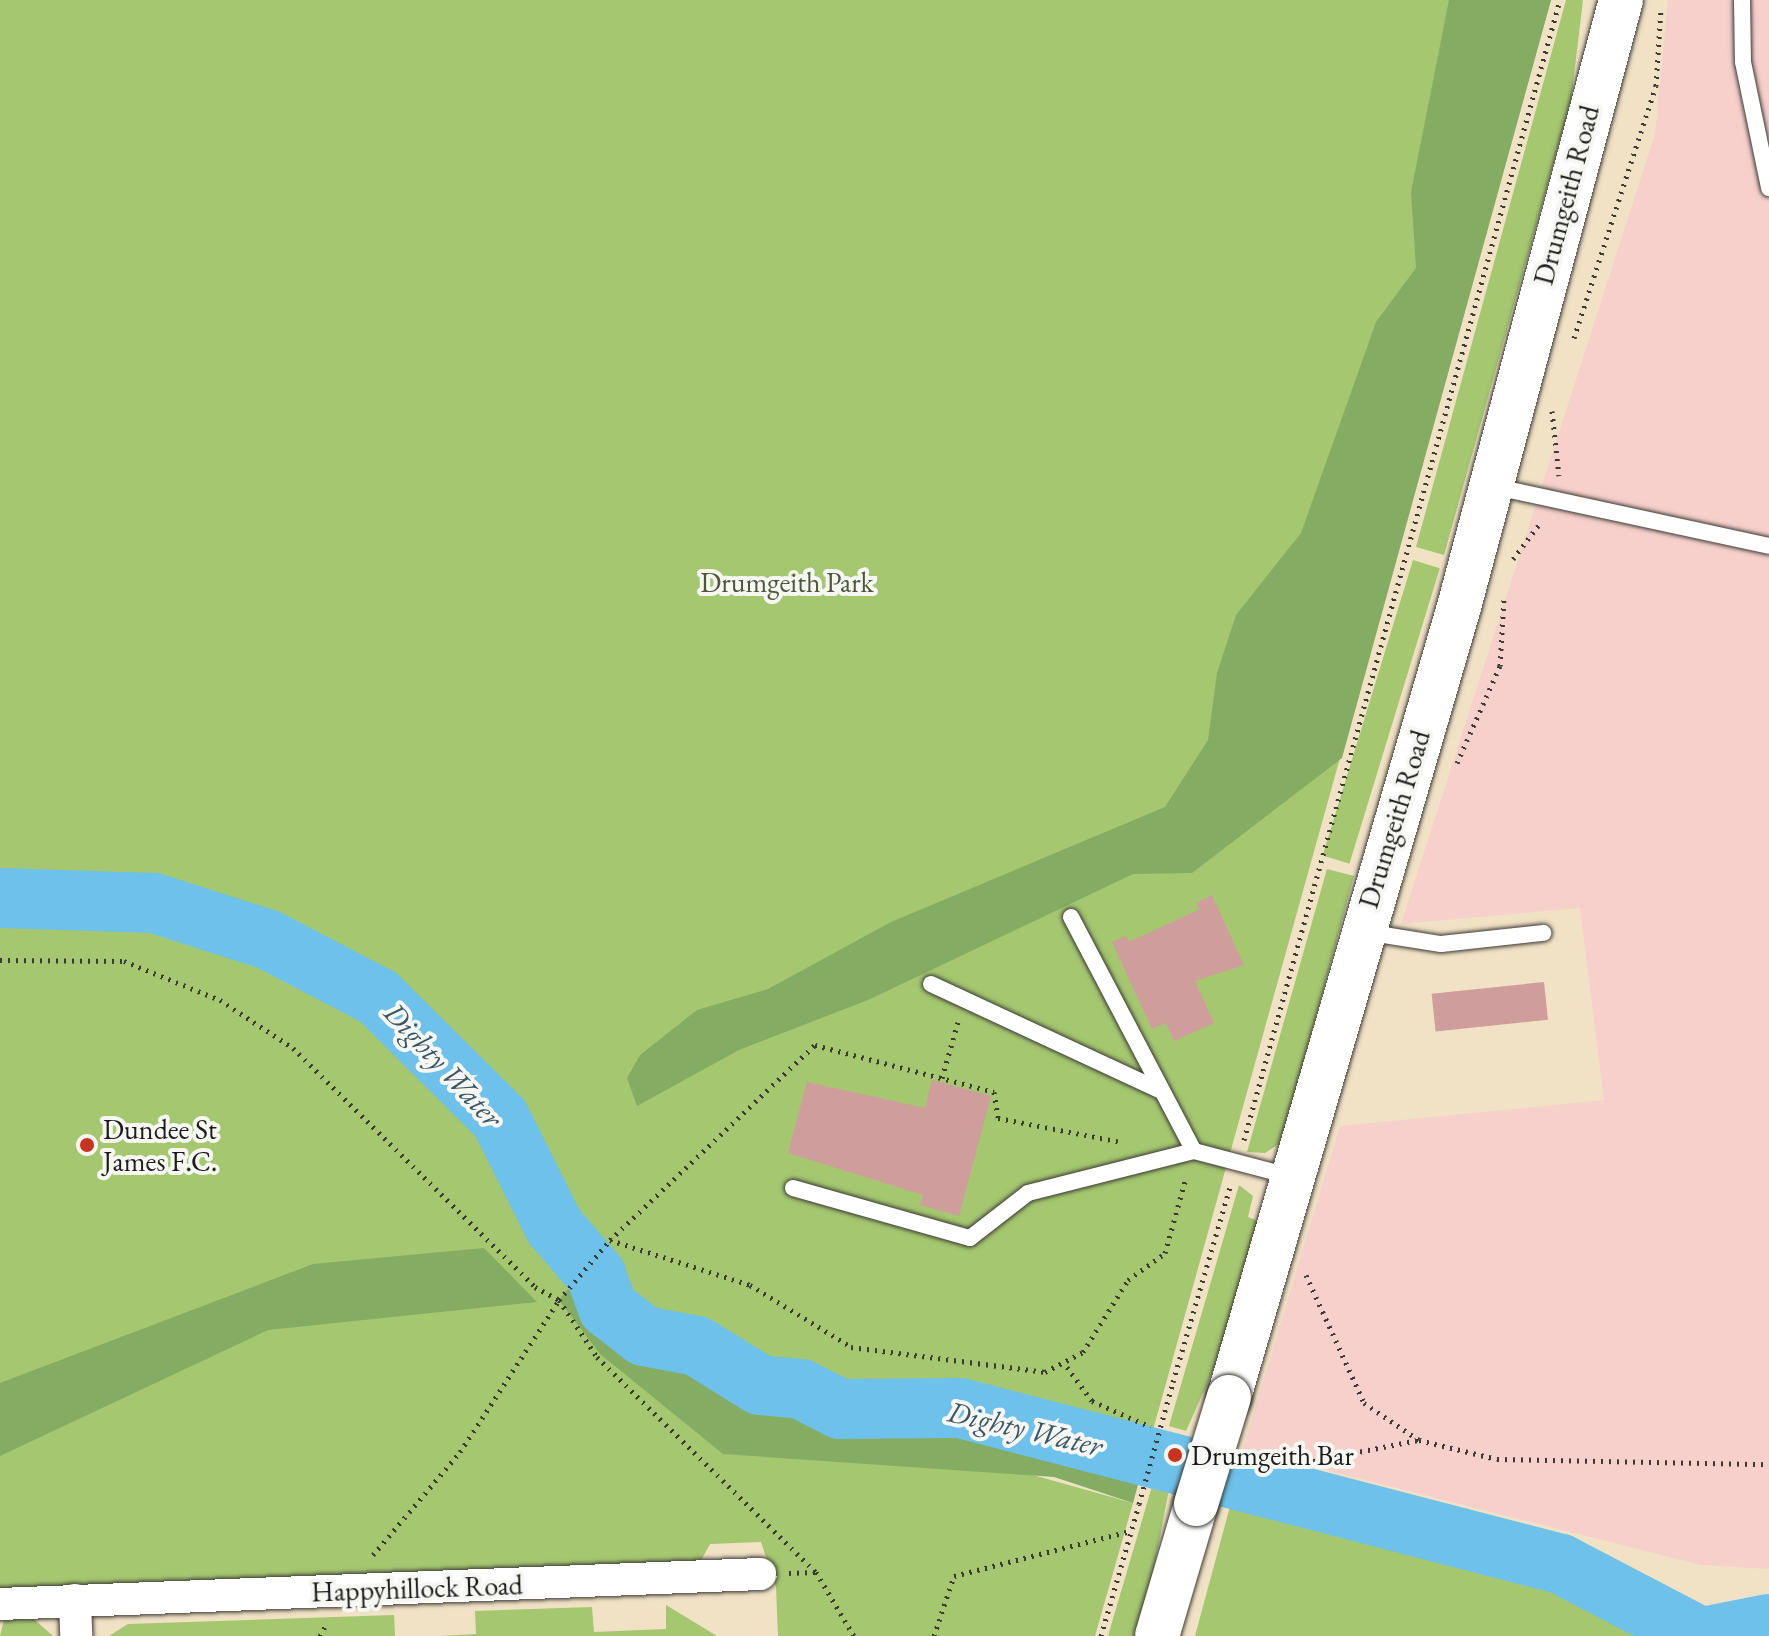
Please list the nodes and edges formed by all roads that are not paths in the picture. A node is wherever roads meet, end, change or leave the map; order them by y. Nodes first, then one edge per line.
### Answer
1 (1621, 0) edge
2 (1742, 0) edge
3 (1769, 188) edge
4 (1490, 485) junction
5 (1769, 546) edge
6 (1071, 917) dead end
7 (1360, 931) junction
8 (1543, 933) dead end
9 (931, 984) dead end
10 (1159, 1090) junction
11 (1194, 1151) junction
12 (1295, 1177) junction
13 (793, 1188) dead end
14 (760, 1574) dead end
15 (75, 1600) junction
16 (0, 1604) edge
17 (76, 1636) edge
18 (1157, 1636) edge

1 - 4 main road, Drumgeith Road
2 - 3 lane
4 - 5 lane
4 - 7 main road, Drumgeith Road
6 - 10 lane
7 - 8 lane
7 - 12 main road, Drumgeith Road
9 - 10 lane
10 - 11 lane
11 - 12 lane
11 - 13 lane
12 - 18 main road, Drumgeith Road, bridge
14 - 15 street, Happyhillock Road
15 - 16 street, Happyhillock Road
15 - 17 street

